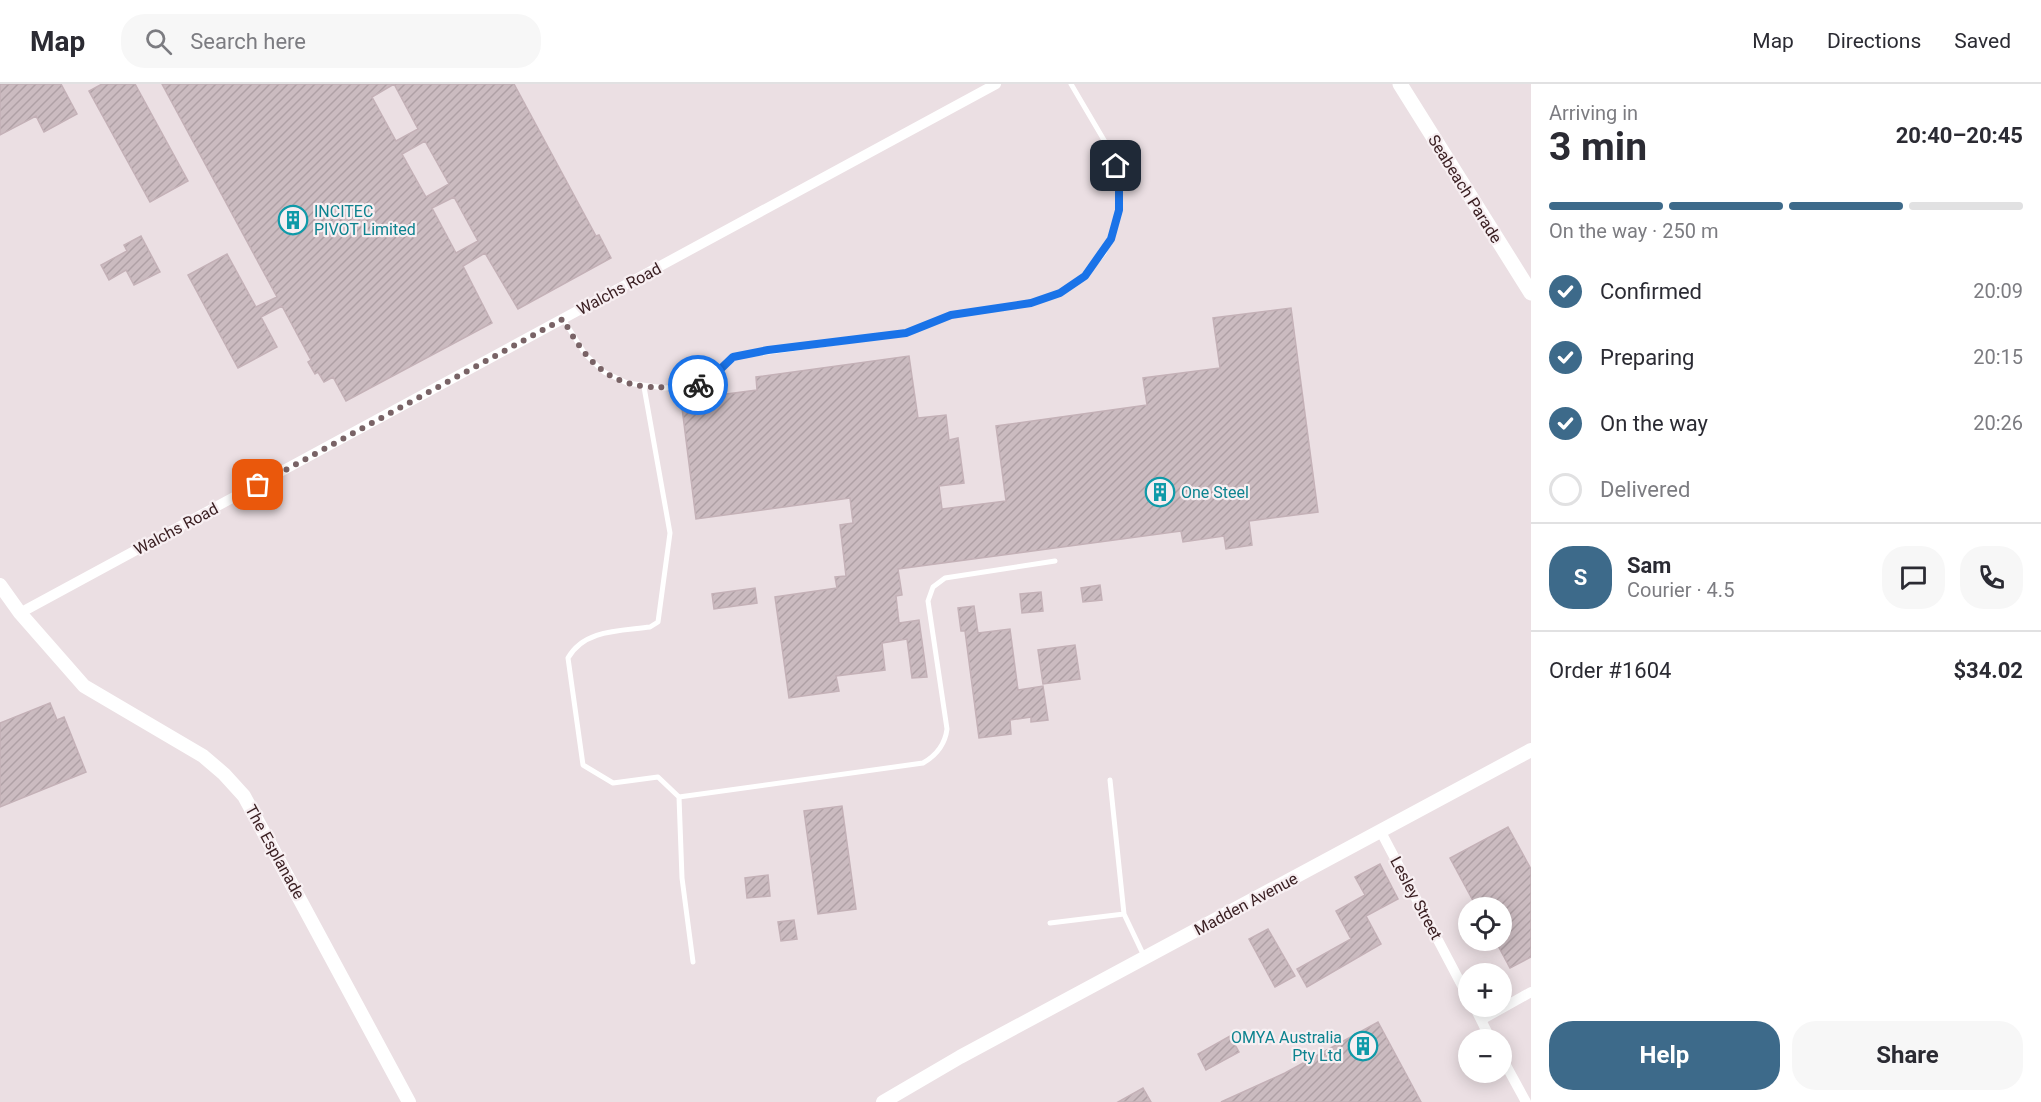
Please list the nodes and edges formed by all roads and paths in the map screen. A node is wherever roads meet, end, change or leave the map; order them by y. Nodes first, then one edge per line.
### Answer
1 (996, 84) edge
2 (1071, 84) edge
3 (1400, 84) edge
4 (1531, 293) edge
5 (563, 319) junction
6 (644, 387) junction
7 (1055, 561) dead end
8 (0, 585) edge
9 (20, 613) junction
10 (1531, 750) edge
11 (1110, 780) dead end
12 (679, 797) junction
13 (1381, 832) junction
14 (1124, 914) junction
15 (1050, 923) dead end
16 (1144, 958) junction
17 (693, 962) dead end
18 (1458, 978) edge
19 (1531, 992) edge
20 (1480, 1017) edge
21 (1481, 1020) junction
22 (1486, 1029) edge
23 (1512, 1076) edge
24 (409, 1102) edge
25 (883, 1102) edge
26 (1526, 1102) edge

1 - 5 street, Walchs Road
2 - 6 lane
3 - 4 main road, Seabeach Parade
5 - 6 lane
5 - 9 street, Walchs Road
6 - 12 lane
7 - 12 lane
8 - 9 street, The Esplanade
9 - 24 street, The Esplanade
10 - 13 street, Madden Avenue
11 - 14 lane
12 - 17 lane
13 - 16 street, Madden Avenue
13 - 18 street, Lesley Street
14 - 15 lane
14 - 16 lane
16 - 25 street, Madden Avenue
19 - 21 street
20 - 21 street
21 - 22 street
23 - 26 street

